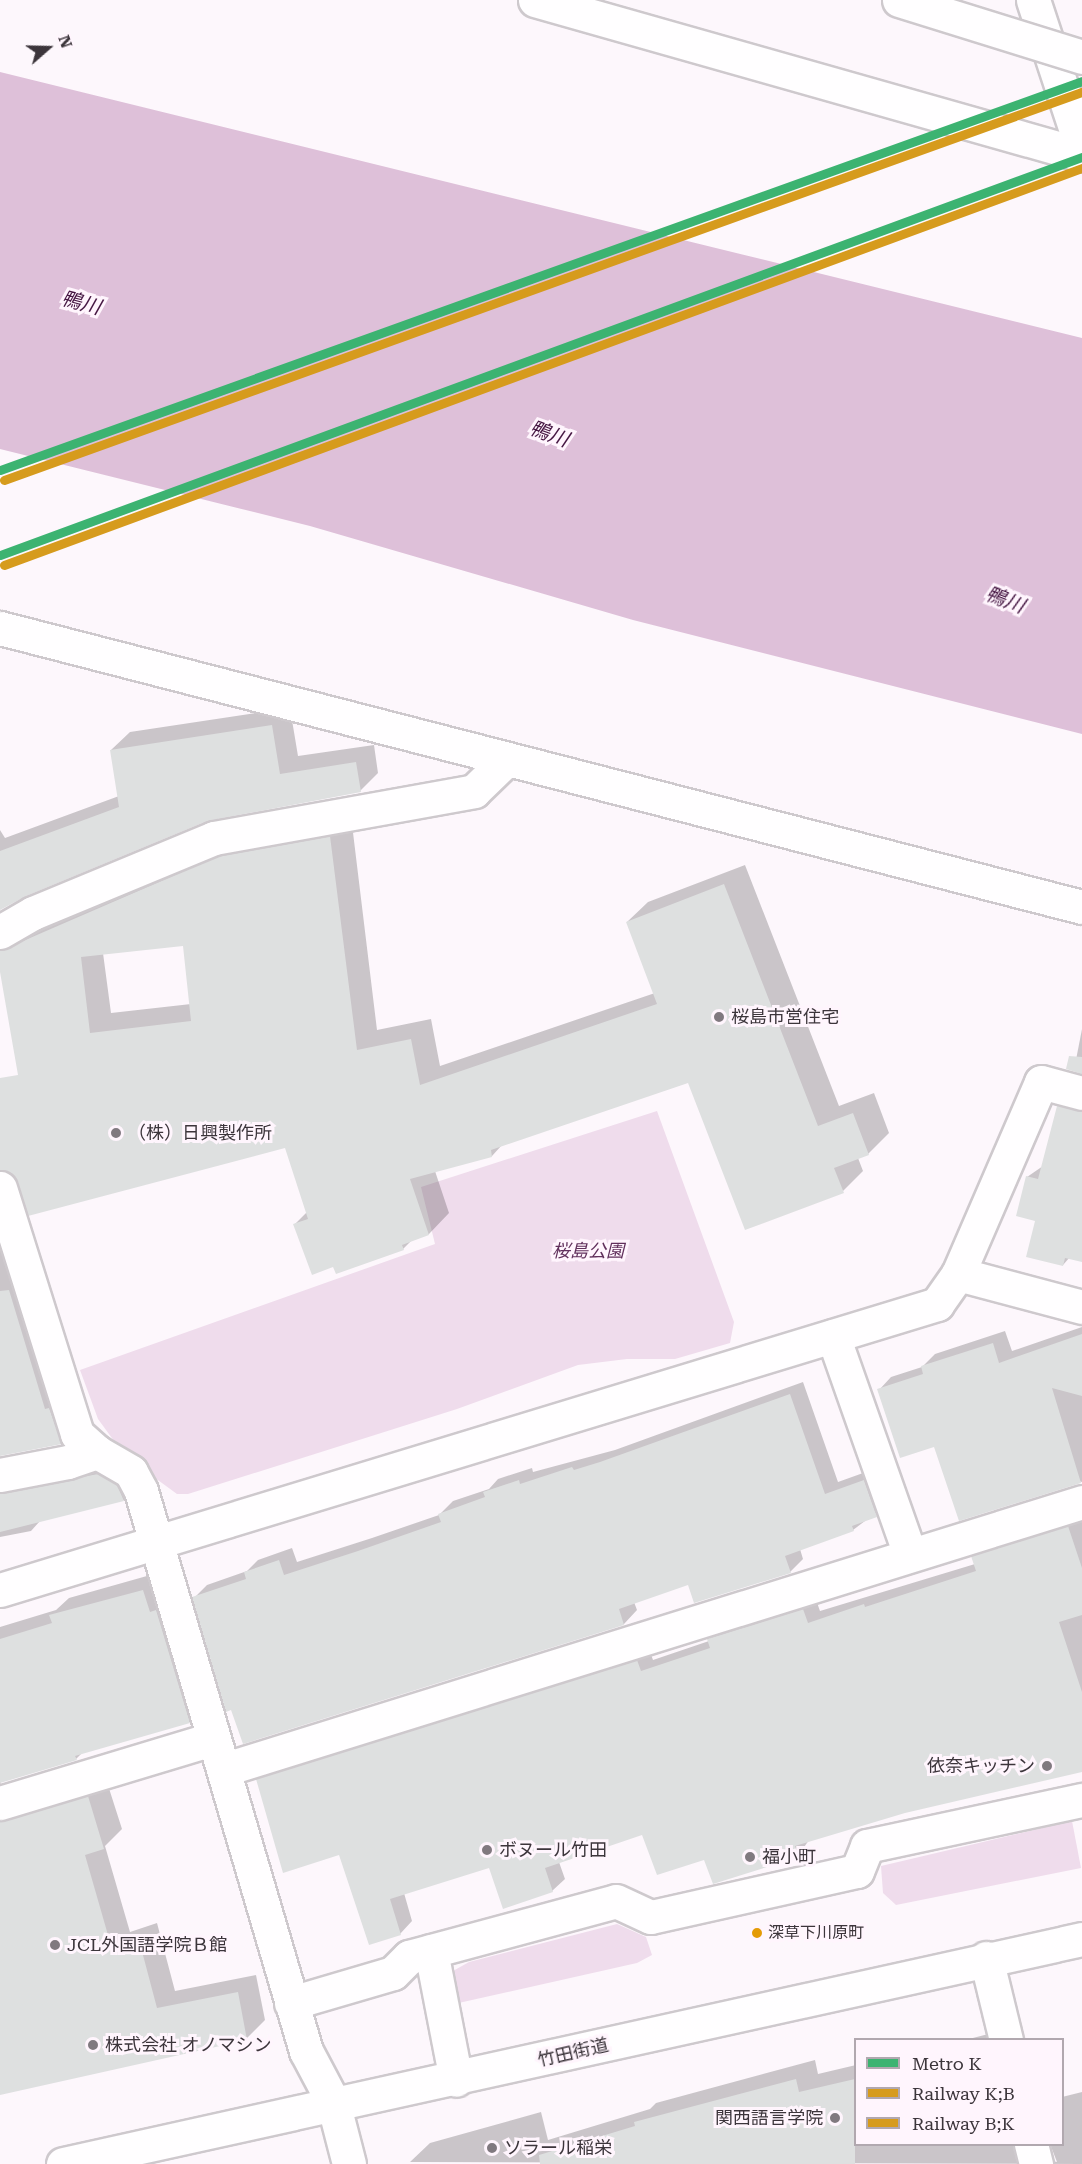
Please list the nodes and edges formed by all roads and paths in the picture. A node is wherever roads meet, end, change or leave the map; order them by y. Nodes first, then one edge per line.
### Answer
1 (535, 0) edge
2 (899, 0) edge
3 (1033, 0) edge
4 (1082, 57) edge
5 (1082, 149) edge
6 (1082, 155) edge
7 (0, 628) edge
8 (506, 760) junction
9 (1082, 907) edge
10 (0, 932) edge
11 (1082, 1093) edge
12 (0, 1188) edge
13 (958, 1274) junction
14 (1082, 1307) edge
15 (832, 1336) junction
16 (97, 1452) junction
17 (0, 1475) edge
18 (1082, 1502) edge
19 (154, 1542) junction
20 (910, 1556) junction
21 (0, 1590) edge
22 (212, 1739) junction
23 (225, 1769) junction
24 (1082, 1800) edge
25 (0, 1803) edge
26 (1082, 1939) edge
27 (431, 1951) junction
28 (986, 1958) junction
29 (291, 2003) junction
30 (1006, 2038) edge
31 (456, 2080) junction
32 (333, 2102) junction
33 (1031, 2146) edge
34 (150, 2154) edge
35 (63, 2164) edge
36 (349, 2164) edge
37 (1036, 2164) edge

1 - 6 main road
2 - 4 main road, bridge
3 - 5 main road
7 - 8 main road
8 - 9 main road
8 - 10 main road
11 - 13 main road
12 - 16 main road
13 - 14 main road
13 - 15 main road
15 - 19 main road
15 - 20 main road
16 - 17 main road
16 - 19 main road
18 - 20 main road
19 - 21 main road
19 - 22 main road
20 - 23 main road
22 - 23 main road
22 - 25 main road
23 - 29 main road
24 - 27 main road
26 - 28 main road, 竹田街道
27 - 29 main road
27 - 31 main road
28 - 30 main road
28 - 31 main road, 竹田街道
29 - 32 main road
31 - 32 main road, 竹田街道
32 - 34 main road, 竹田街道
32 - 36 main road
33 - 37 main road
34 - 35 main road, 竹田街道

